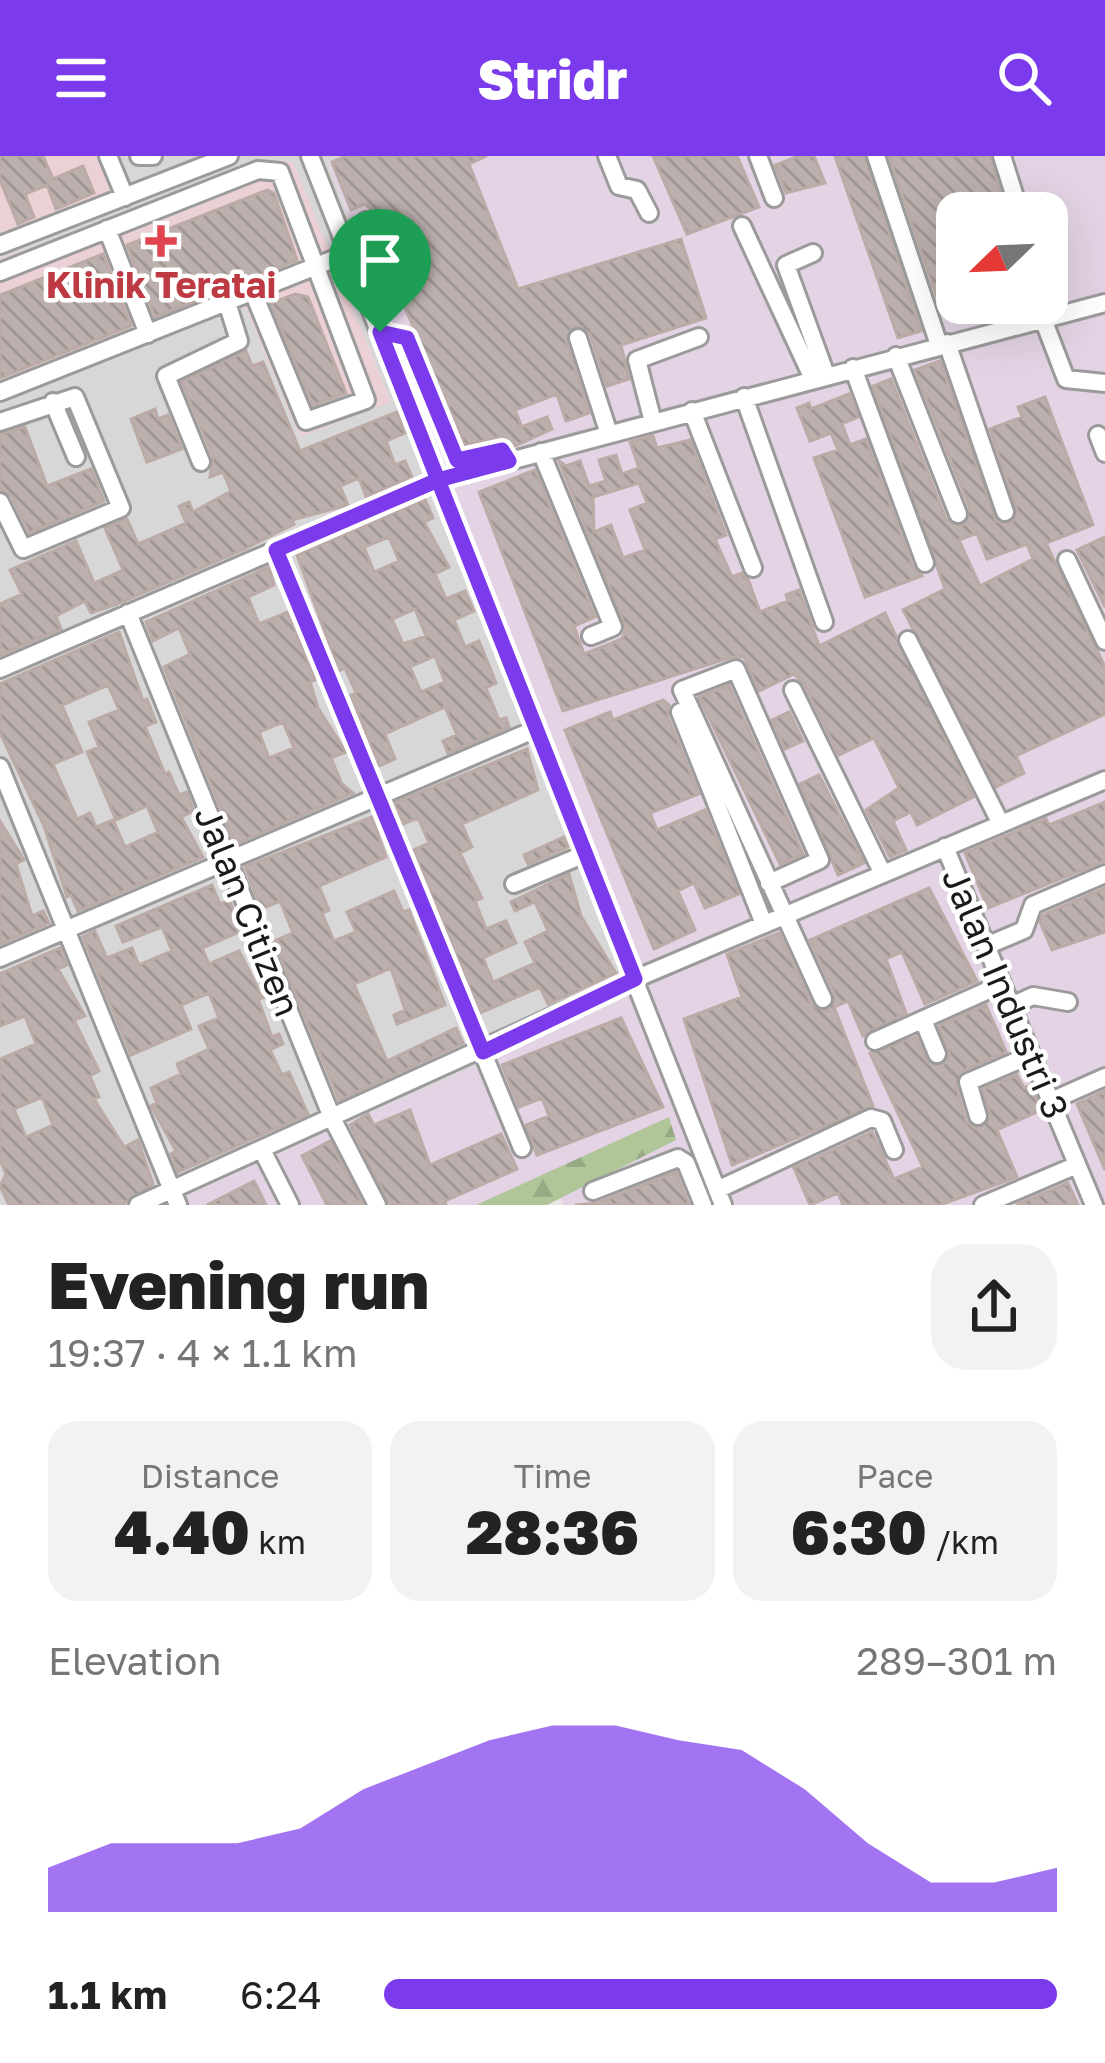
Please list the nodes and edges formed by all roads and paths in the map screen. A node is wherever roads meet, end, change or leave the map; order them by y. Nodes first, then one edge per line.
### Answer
1 (108, 156) edge
2 (140, 156) edge
3 (153, 156) edge
4 (607, 156) edge
5 (758, 156) edge
6 (876, 156) edge
7 (1002, 156) edge
8 (226, 157) edge
9 (314, 157) edge
10 (1013, 192) edge
11 (125, 196) junction
12 (774, 198) dead end
13 (649, 213) dead end
14 (366, 221) dead end
15 (742, 226) dead end
16 (107, 229) junction
17 (0, 245) edge
18 (378, 251) junction
19 (813, 253) dead end
20 (351, 258) junction
21 (317, 266) junction
22 (0, 272) edge
23 (394, 290) dead end
24 (253, 292) junction
25 (227, 302) junction
26 (1105, 303) edge
27 (1068, 308) edge
28 (1007, 324) edge
29 (1051, 324) edge
30 (380, 332) junction
31 (148, 334) junction
32 (699, 337) dead end
33 (578, 338) dead end
34 (943, 344) junction
35 (896, 356) junction
36 (853, 368) junction
37 (819, 377) junction
38 (1105, 383) edge
39 (0, 392) edge
40 (744, 397) junction
41 (53, 402) junction
42 (692, 411) junction
43 (0, 422) edge
44 (653, 422) junction
45 (443, 428) junction
46 (609, 434) junction
47 (421, 437) junction
48 (541, 452) junction
49 (76, 457) dead end
50 (509, 461) junction
51 (201, 462) dead end
52 (438, 480) junction
53 (0, 502) edge
54 (1005, 512) dead end
55 (958, 514) dead end
56 (276, 550) junction
57 (1067, 560) dead end
58 (926, 562) dead end
59 (753, 568) dead end
60 (128, 614) junction
61 (824, 622) dead end
62 (591, 636) dead end
63 (908, 640) dead end
64 (1105, 641) edge
65 (0, 669) edge
66 (793, 690) dead end
67 (680, 712) dead end
68 (536, 729) junction
69 (0, 767) edge
70 (1105, 780) edge
71 (377, 796) junction
72 (1001, 824) junction
73 (945, 847) junction
74 (585, 854) junction
75 (228, 860) junction
76 (883, 874) junction
77 (1105, 874) edge
78 (770, 883) junction
79 (514, 884) dead end
80 (784, 916) junction
81 (764, 924) junction
82 (66, 929) junction
83 (986, 946) junction
84 (0, 958) edge
85 (635, 979) junction
86 (1002, 984) junction
87 (823, 999) dead end
88 (1067, 1002) dead end
89 (1011, 1006) junction
90 (923, 1020) junction
91 (875, 1041) dead end
92 (483, 1052) junction
93 (937, 1054) dead end
94 (1031, 1054) junction
95 (1105, 1076) edge
96 (1051, 1101) junction
97 (978, 1116) dead end
98 (333, 1120) junction
99 (522, 1148) dead end
100 (262, 1150) junction
101 (895, 1150) dead end
102 (1077, 1165) junction
103 (593, 1191) dead end
104 (174, 1197) edge
105 (721, 1201) edge
106 (138, 1205) edge
107 (290, 1205) edge
108 (377, 1205) edge
109 (703, 1205) edge
110 (983, 1205) edge
111 (1094, 1205) edge

1 - 11 street
2 - 3 street
4 - 13 street
5 - 12 street
6 - 34 street
7 - 10 street
8 - 11 street
9 - 20 street
11 - 17 street
14 - 18 street
15 - 37 street
16 - 21 street
16 - 22 street
16 - 31 street
18 - 20 street
18 - 23 street
19 - 37 street
20 - 21 street
20 - 30 street
21 - 24 street
21 - 24 street
24 - 25 street
25 - 31 street
25 - 51 street
26 - 27 street
28 - 34 street
29 - 38 street
30 - 45 street
30 - 47 street
31 - 39 street
32 - 44 street
33 - 46 street
34 - 35 street
34 - 54 street
35 - 36 street
35 - 55 street
36 - 37 street
36 - 58 street
37 - 40 street
40 - 42 street
40 - 61 street
41 - 43 street
41 - 49 street
41 - 53 street
42 - 44 street
42 - 59 street
44 - 46 street
45 - 47 street
45 - 50 street
46 - 48 street
47 - 52 street
48 - 50 street
48 - 62 street
50 - 52 street
52 - 56 street
52 - 68 street
56 - 60 street
56 - 71 street
57 - 64 street
60 - 65 street
60 - 75 street, Jalan Citizen
63 - 72 street
66 - 76 street
67 - 81 street
68 - 71 street
68 - 74 street
69 - 82 street
70 - 72 street
71 - 75 street
71 - 92 street
72 - 73 street
73 - 76 street
73 - 83 street, Jalan Industri 3
74 - 79 street
74 - 85 street
75 - 82 street
75 - 98 street, Jalan Citizen
76 - 80 street
77 - 83 street
78 - 78 street
78 - 80 street
80 - 81 street
80 - 87 street
81 - 85 street
82 - 84 street
82 - 104 street
83 - 86 street, Jalan Industri 3
85 - 92 street
85 - 105 street
86 - 89 street, Jalan Industri 3
86 - 90 street
88 - 89 street
89 - 94 street, Jalan Industri 3
90 - 91 street
90 - 93 street
92 - 98 street
92 - 99 street
94 - 96 street, Jalan Industri 3
94 - 97 street
95 - 96 street
96 - 102 street, Jalan Industri 3
98 - 100 street
98 - 108 street, Jalan Citizen
100 - 104 street
100 - 107 street
101 - 105 street
102 - 110 street
102 - 111 street, Jalan Industri 3
103 - 109 street
104 - 106 street

